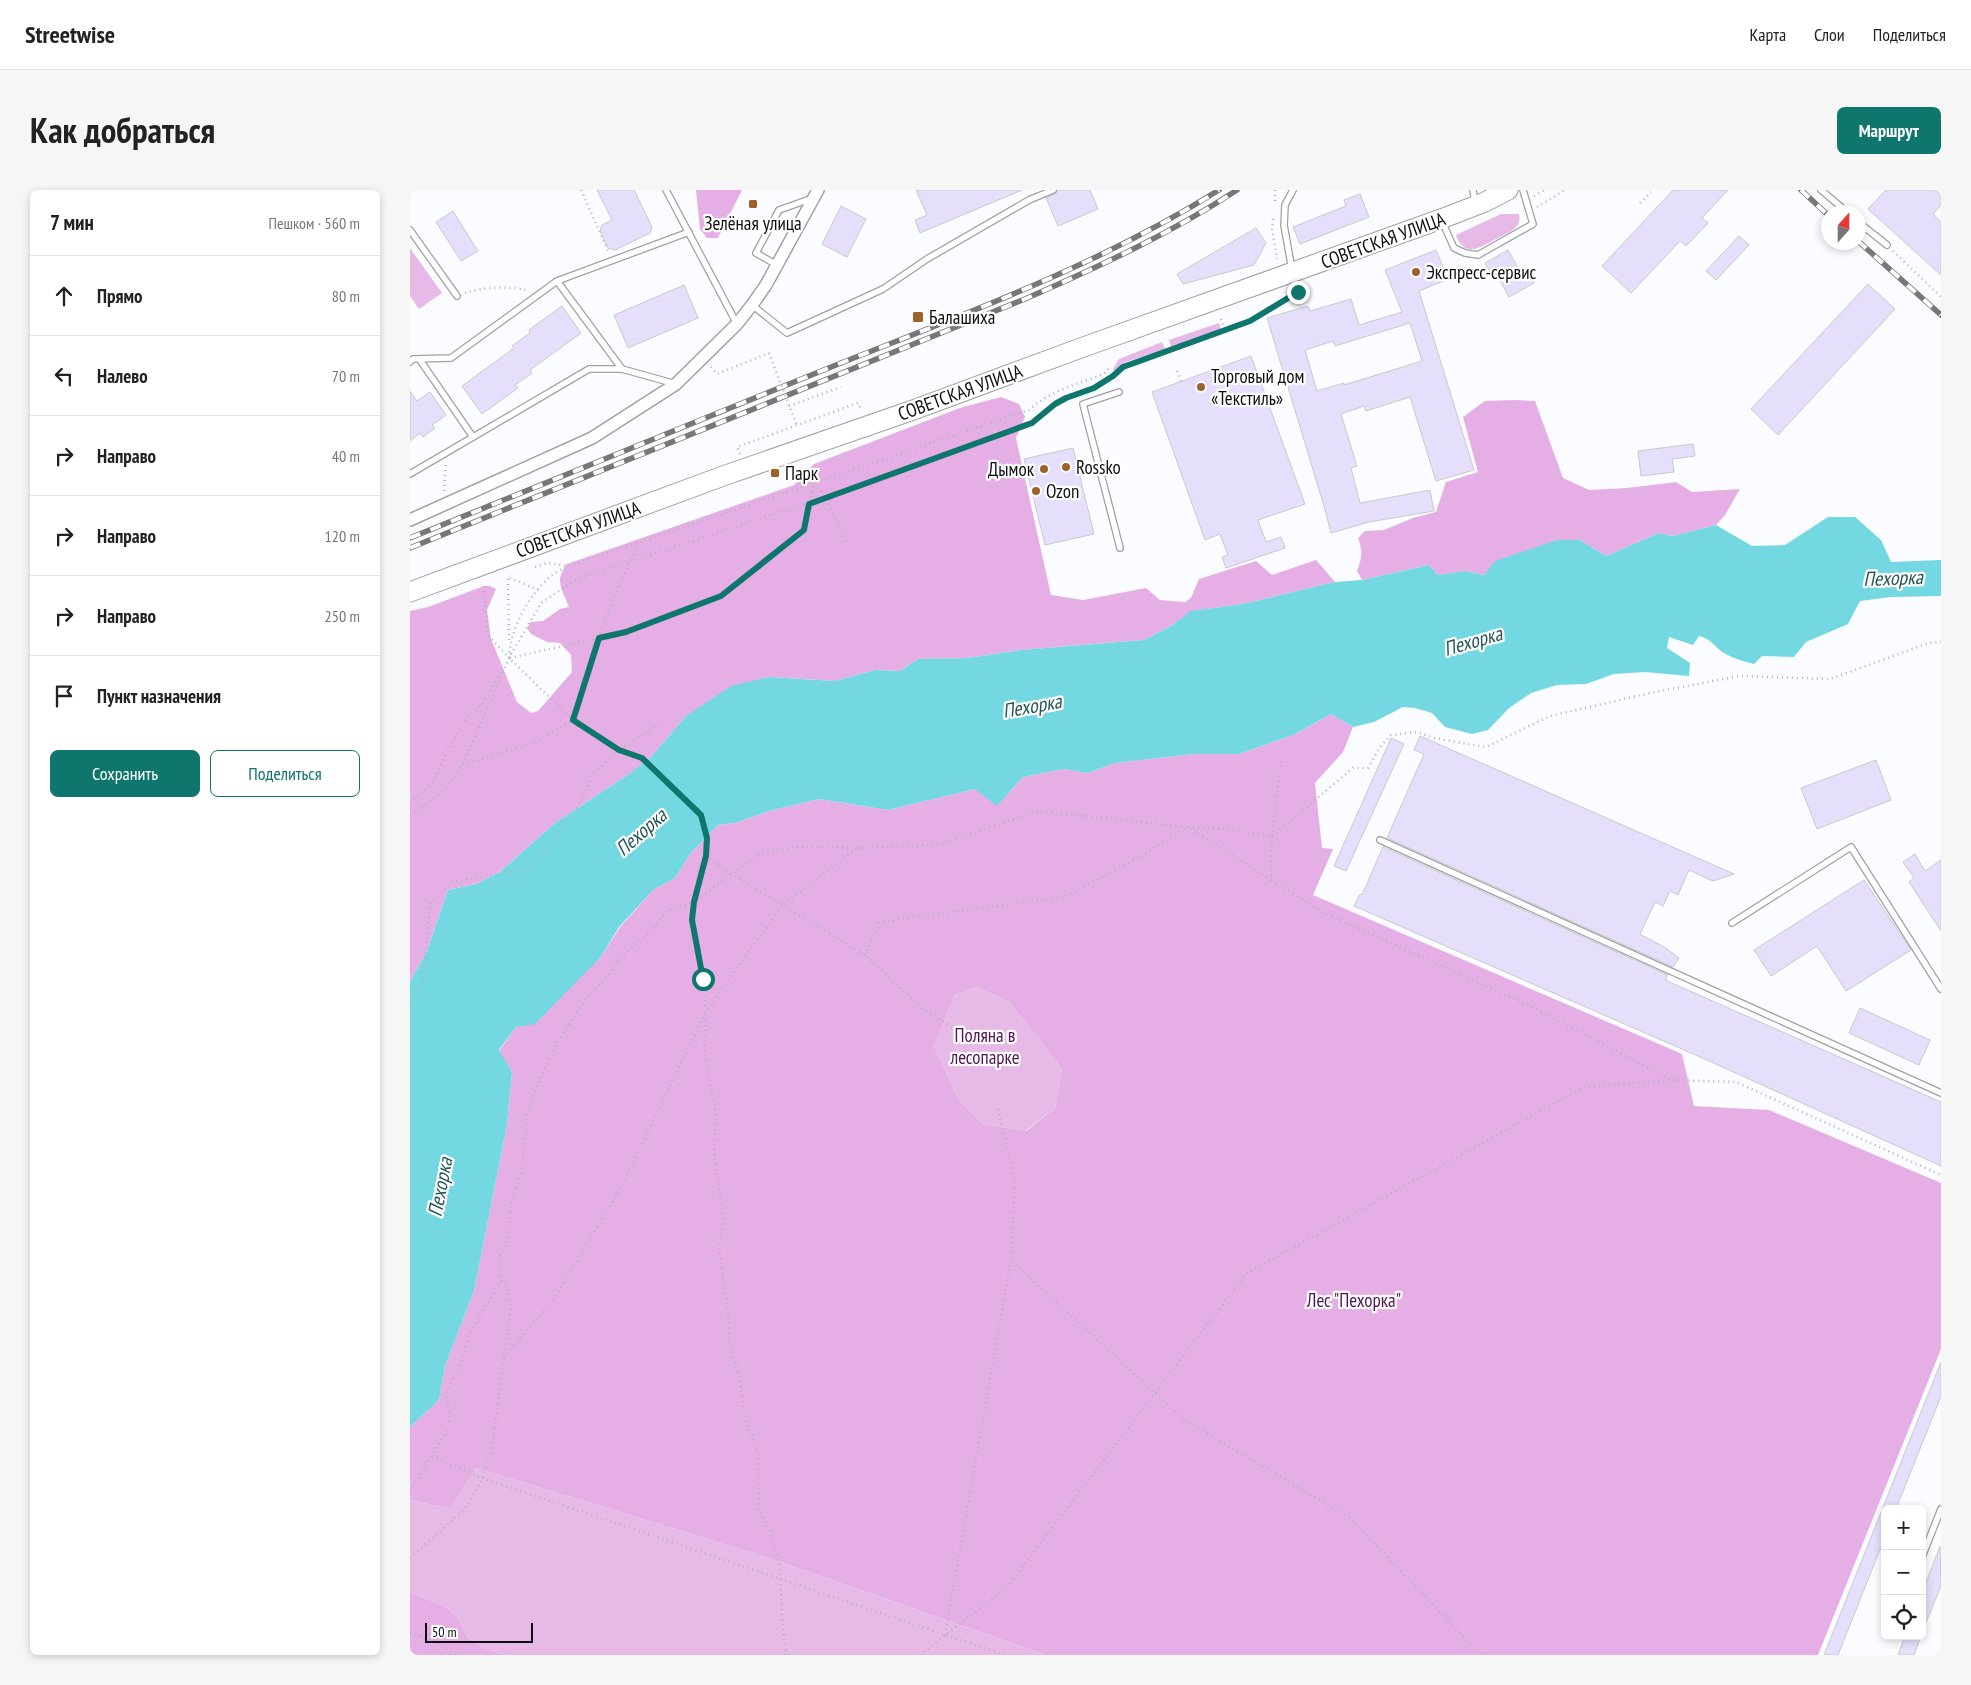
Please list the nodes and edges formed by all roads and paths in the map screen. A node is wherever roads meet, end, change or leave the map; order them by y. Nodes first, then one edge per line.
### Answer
1 (581, 190) edge
2 (666, 190) edge
3 (1053, 190) edge
4 (1275, 190) edge
5 (1294, 190) edge
6 (1508, 190) edge
7 (1523, 190) edge
8 (1565, 190) edge
9 (1821, 190) edge
10 (1651, 192) dead end
11 (817, 193) edge
12 (1474, 198) edge
13 (1275, 201) dead end
14 (1640, 203) dead end
15 (1839, 205) edge
16 (1529, 209) junction
17 (1441, 219) junction
18 (1866, 228) edge
19 (410, 230) edge
20 (689, 232) junction
21 (1887, 245) joint
22 (612, 261) junction
23 (778, 265) junction
24 (1292, 272) junction
25 (557, 281) junction
26 (1309, 283) dead end
27 (540, 294) junction
28 (457, 296) joint
29 (1941, 297) edge
30 (752, 305) junction
31 (1221, 319) dead end
32 (737, 324) junction
33 (1225, 330) junction
34 (420, 360) junction
35 (410, 362) edge
36 (1109, 368) dead end
37 (622, 369) junction
38 (1177, 371) dead end
39 (717, 374) dead end
40 (1181, 381) dead end
41 (676, 384) junction
42 (840, 387) dead end
43 (1119, 392) dead end
44 (789, 406) junction
45 (861, 409) dead end
46 (797, 426) junction
47 (473, 437) junction
48 (447, 452) junction
49 (740, 454) dead end
50 (410, 474) edge
51 (814, 484) junction
52 (826, 498) junction
53 (443, 500) dead end
54 (809, 504) junction
55 (410, 520) edge
56 (642, 542) junction
57 (848, 545) dead end
58 (1120, 548) dead end
59 (630, 562) junction
60 (569, 566) junction
61 (535, 567) dead end
62 (484, 586) dead end
63 (538, 590) junction
64 (410, 592) edge
65 (599, 638) junction
66 (1941, 642) edge
67 (510, 644) junction
68 (509, 658) junction
69 (573, 720) junction
70 (662, 722) dead end
71 (619, 750) junction
72 (1281, 761) dead end
73 (463, 764) junction
74 (410, 803) edge
75 (410, 816) edge
76 (1188, 827) junction
77 (1272, 836) junction
78 (1380, 840) dead end
79 (857, 848) junction
80 (706, 856) junction
81 (730, 874) junction
82 (1271, 880) junction
83 (694, 902) junction
84 (783, 905) junction
85 (1732, 923) dead end
86 (865, 955) junction
87 (1941, 989) edge
88 (410, 1005) edge
89 (706, 1012) junction
90 (966, 1036) dead end
91 (1672, 1080) junction
92 (1941, 1093) edge
93 (998, 1109) dead end
94 (1941, 1175) edge
95 (1011, 1260) junction
96 (500, 1281) junction
97 (504, 1357) junction
98 (1156, 1392) junction
99 (432, 1456) junction
100 (482, 1478) junction
101 (410, 1491) edge
102 (1941, 1509) edge
103 (1925, 1550) edge
104 (410, 1558) edge
105 (780, 1579) junction
106 (410, 1633) edge
107 (946, 1635) junction
108 (785, 1649) junction
109 (457, 1655) edge
110 (785, 1655) edge
111 (789, 1655) edge
112 (920, 1655) edge
113 (1005, 1655) edge
114 (1482, 1655) edge

1 - 22 path
2 - 20 lane
3 - 30 lane
4 - 13 path
5 - 24 lane
6 - 12 main road, СОВЕТСКАЯ УЛИЦА
7 - 16 lane
8 - 16 path
9 - 15 lane
10 - 14 path
11 - 23 street
11 - 23 lane
12 - 17 main road, СОВЕТСКАЯ УЛИЦА
16 - 17 lane
17 - 24 main road, СОВЕТСКАЯ УЛИЦА
18 - 21 lane
19 - 28 lane
20 - 22 lane
20 - 32 lane
21 - 29 path
22 - 25 lane
23 - 30 street
24 - 64 main road, СОВЕТСКАЯ УЛИЦА
25 - 27 lane
25 - 37 lane
26 - 33 path
27 - 28 path
27 - 34 lane
30 - 32 street
31 - 33 path
32 - 41 street
33 - 52 path
34 - 35 lane
34 - 47 lane
36 - 51 path
37 - 41 lane
37 - 47 lane
38 - 40 path
39 - 44 path, bridge
41 - 55 street
42 - 44 path
43 - 58 lane
44 - 46 path, bridge
45 - 46 path
46 - 49 path
47 - 48 lane
48 - 50 lane
48 - 53 path
51 - 52 path
51 - 54 path
51 - 56 path
52 - 54 path
52 - 57 path
54 - 59 path
54 - 65 path
56 - 59 path
56 - 60 path
59 - 65 path
59 - 68 path
60 - 61 path
60 - 63 path
62 - 68 path
63 - 67 path
63 - 67 path
65 - 68 path
65 - 69 path
66 - 77 path
67 - 68 path
68 - 69 path
68 - 73 path
68 - 74 path
69 - 71 path
69 - 73 path
70 - 71 path
71 - 80 path
71 - 88 path
72 - 77 path
73 - 75 path
76 - 77 path
76 - 79 path
76 - 82 path
76 - 86 path
77 - 82 path
78 - 92 lane
79 - 81 path
79 - 84 path
80 - 81 path
80 - 83 path
81 - 83 path
81 - 84 path
82 - 91 path
83 - 89 path
83 - 96 path
84 - 86 path
84 - 89 path
85 - 87 lane
86 - 90 path
89 - 97 path
89 - 105 path
91 - 94 path
91 - 98 path
93 - 95 path
95 - 98 path
95 - 107 path
96 - 97 path
96 - 99 path
97 - 100 path
98 - 107 path
98 - 114 path
99 - 100 path
99 - 101 path
100 - 104 path
100 - 105 path
102 - 103 lane
105 - 107 path
105 - 108 path
106 - 109 path
107 - 112 path
107 - 113 path
108 - 110 path
108 - 111 path

